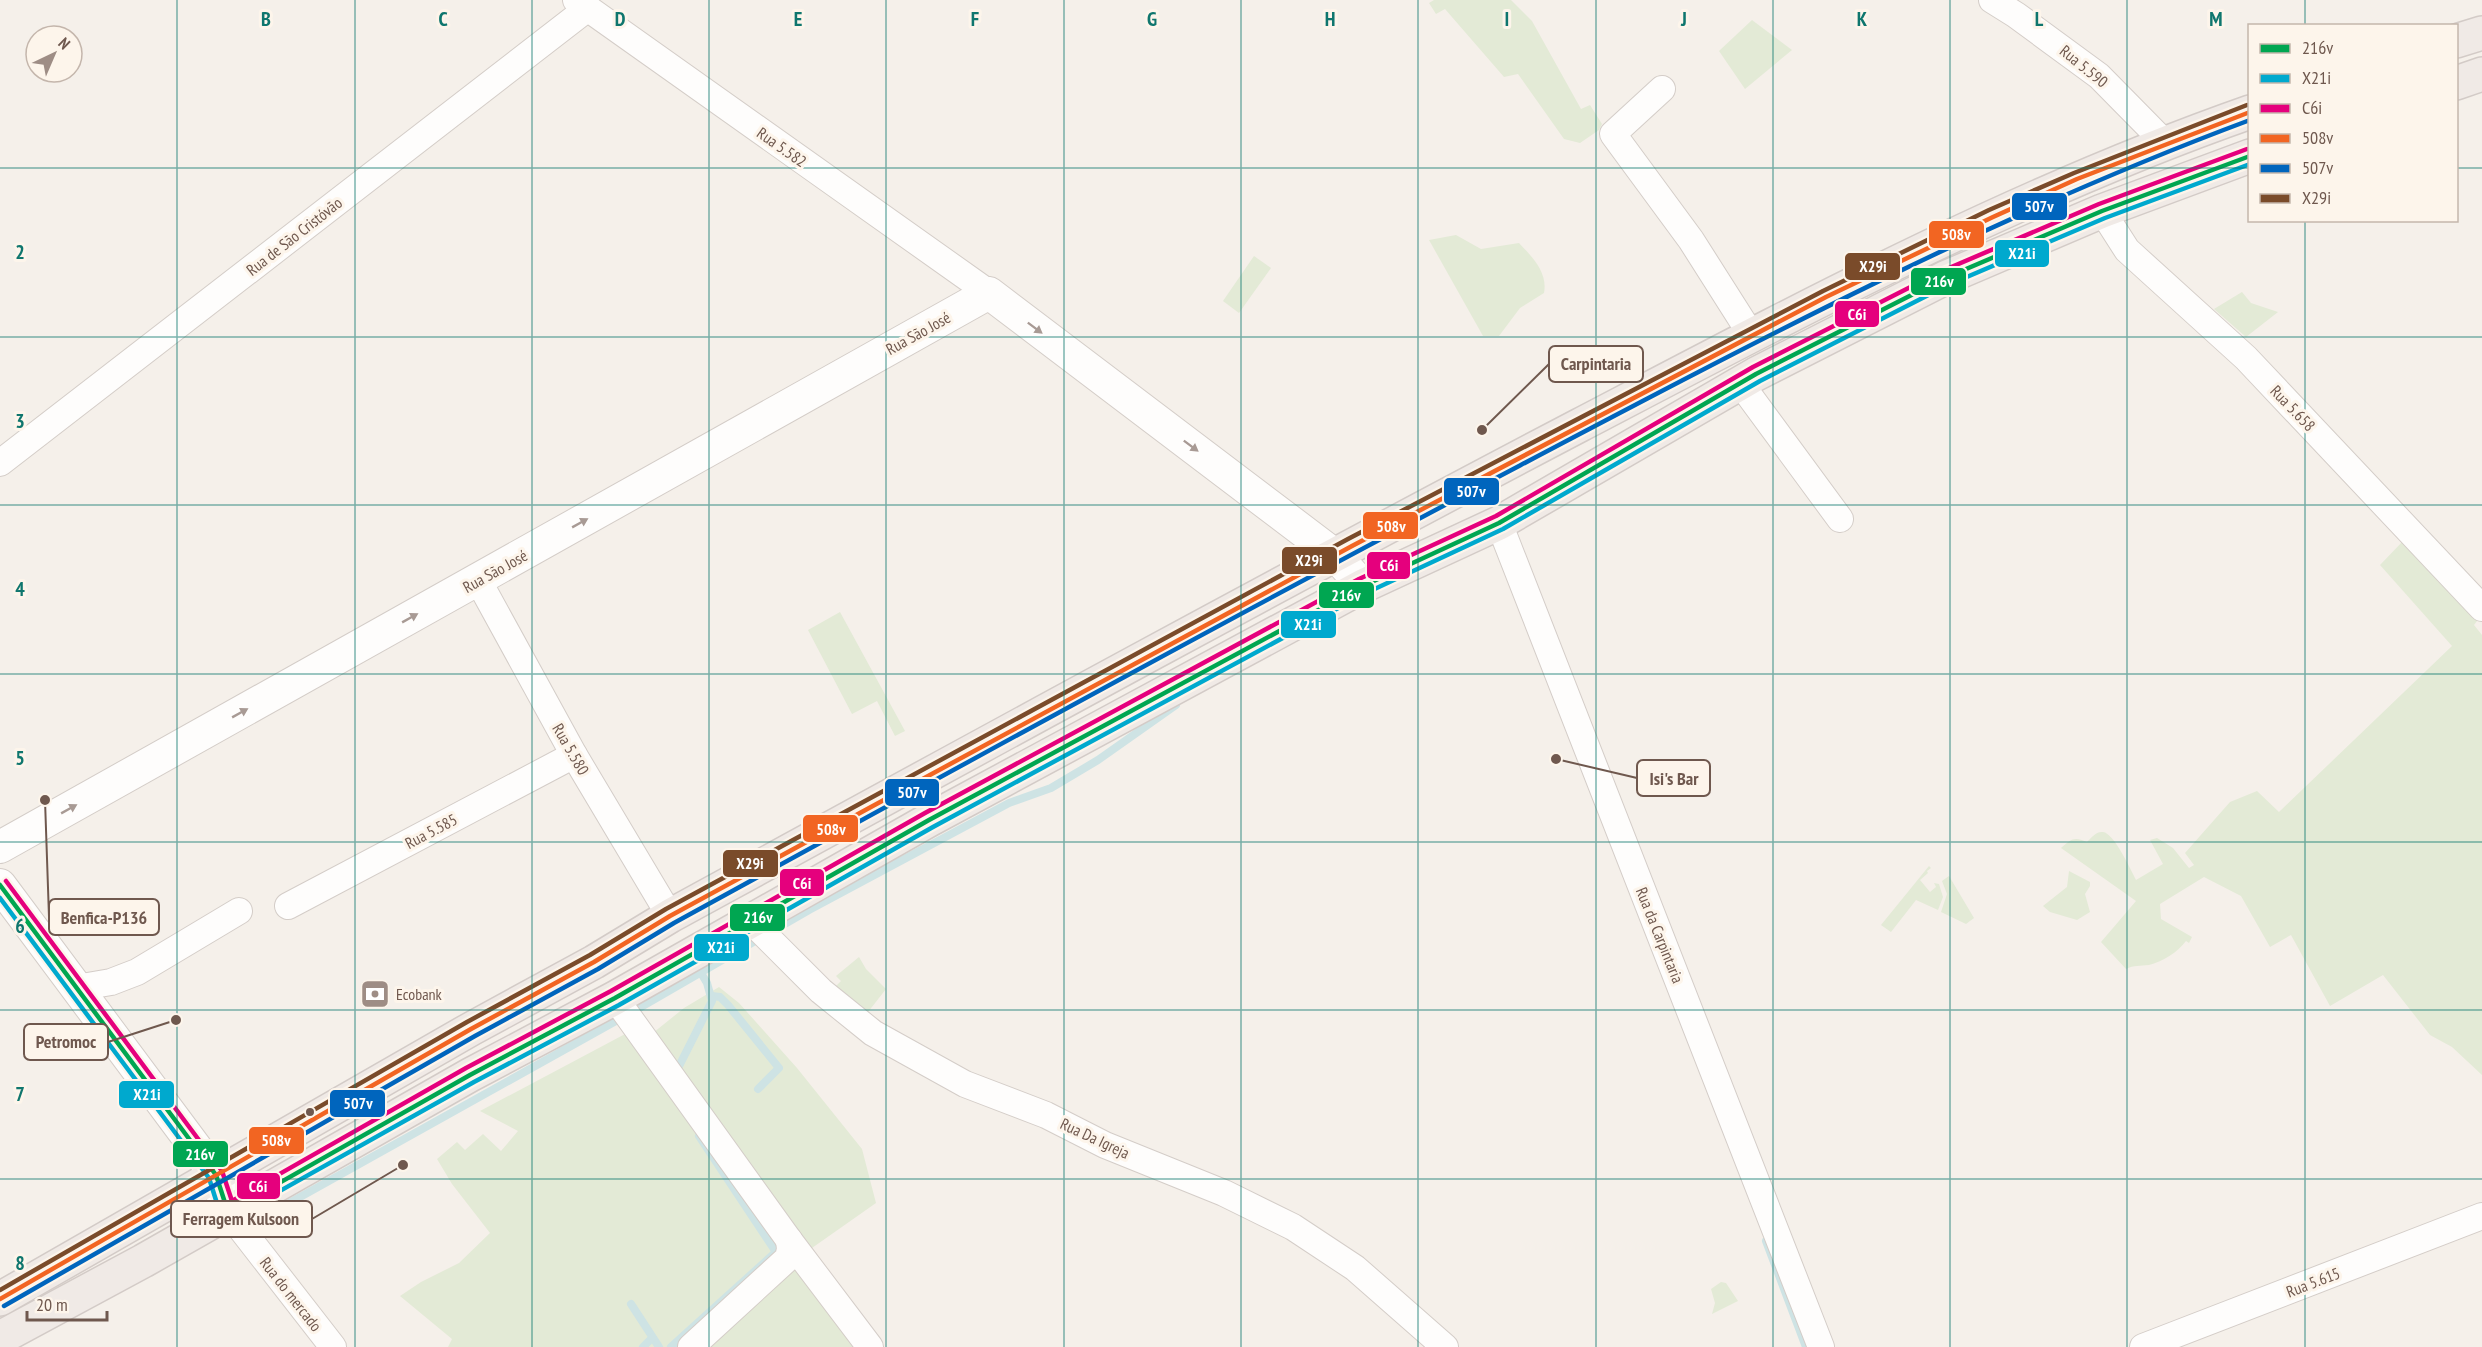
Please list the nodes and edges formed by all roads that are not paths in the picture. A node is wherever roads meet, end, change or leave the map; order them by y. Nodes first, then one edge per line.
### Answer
1 (1992, 0) edge
2 (582, 4) edge
3 (2482, 33) edge
4 (2458, 41) edge
5 (2482, 74) edge
6 (2458, 82) edge
7 (1662, 89) dead end
8 (2248, 113) edge
9 (2166, 144) junction
10 (2248, 157) edge
11 (2102, 211) junction
12 (989, 293) junction
13 (1752, 336) junction
14 (1740, 383) junction
15 (0, 463) edge
16 (1840, 519) dead end
17 (1499, 523) junction
18 (1336, 556) junction
19 (478, 580) junction
20 (1363, 586) junction
21 (2482, 608) edge
22 (574, 755) junction
23 (0, 847) edge
24 (0, 885) edge
25 (288, 906) dead end
26 (239, 911) dead end
27 (670, 916) junction
28 (751, 921) junction
29 (76, 988) junction
30 (615, 998) junction
31 (216, 1175) junction
32 (228, 1212) junction
33 (2482, 1216) edge
34 (789, 1240) junction
35 (0, 1299) edge
36 (0, 1338) edge
37 (333, 1347) edge
38 (691, 1347) edge
39 (870, 1347) edge
40 (1445, 1347) edge
41 (1821, 1347) edge
42 (2143, 1347) edge

1 - 9 street, Rua 5.590
2 - 12 street, Rua 5.582
2 - 15 street, Rua de São Cristóvão
3 - 4 highway
5 - 6 highway
7 - 13 street
8 - 9 highway
9 - 13 highway
10 - 11 highway
11 - 14 highway
11 - 21 street, Rua 5.658
12 -> 18 street
19 -> 12 street, Rua São José
13 - 18 highway
14 - 16 street
14 - 17 highway
17 - 20 highway
17 - 41 street, Rua da Carpintaria
18 - 20 street
18 - 27 highway
19 - 22 street, Rua 5.580
23 -> 19 street, Rua São José
20 - 28 highway
22 - 25 street, Rua 5.585
22 - 27 street, Rua 5.580
24 - 29 street
26 - 29 street
27 - 31 highway
28 - 30 highway
28 - 40 street, Rua Da Igreja
29 - 31 street
30 - 32 highway
30 - 34 street
31 - 32 street
31 - 35 highway
32 - 36 highway
32 - 37 street, Rua do mercado
33 - 42 street, Rua 5.615
34 - 38 street
34 - 39 street

